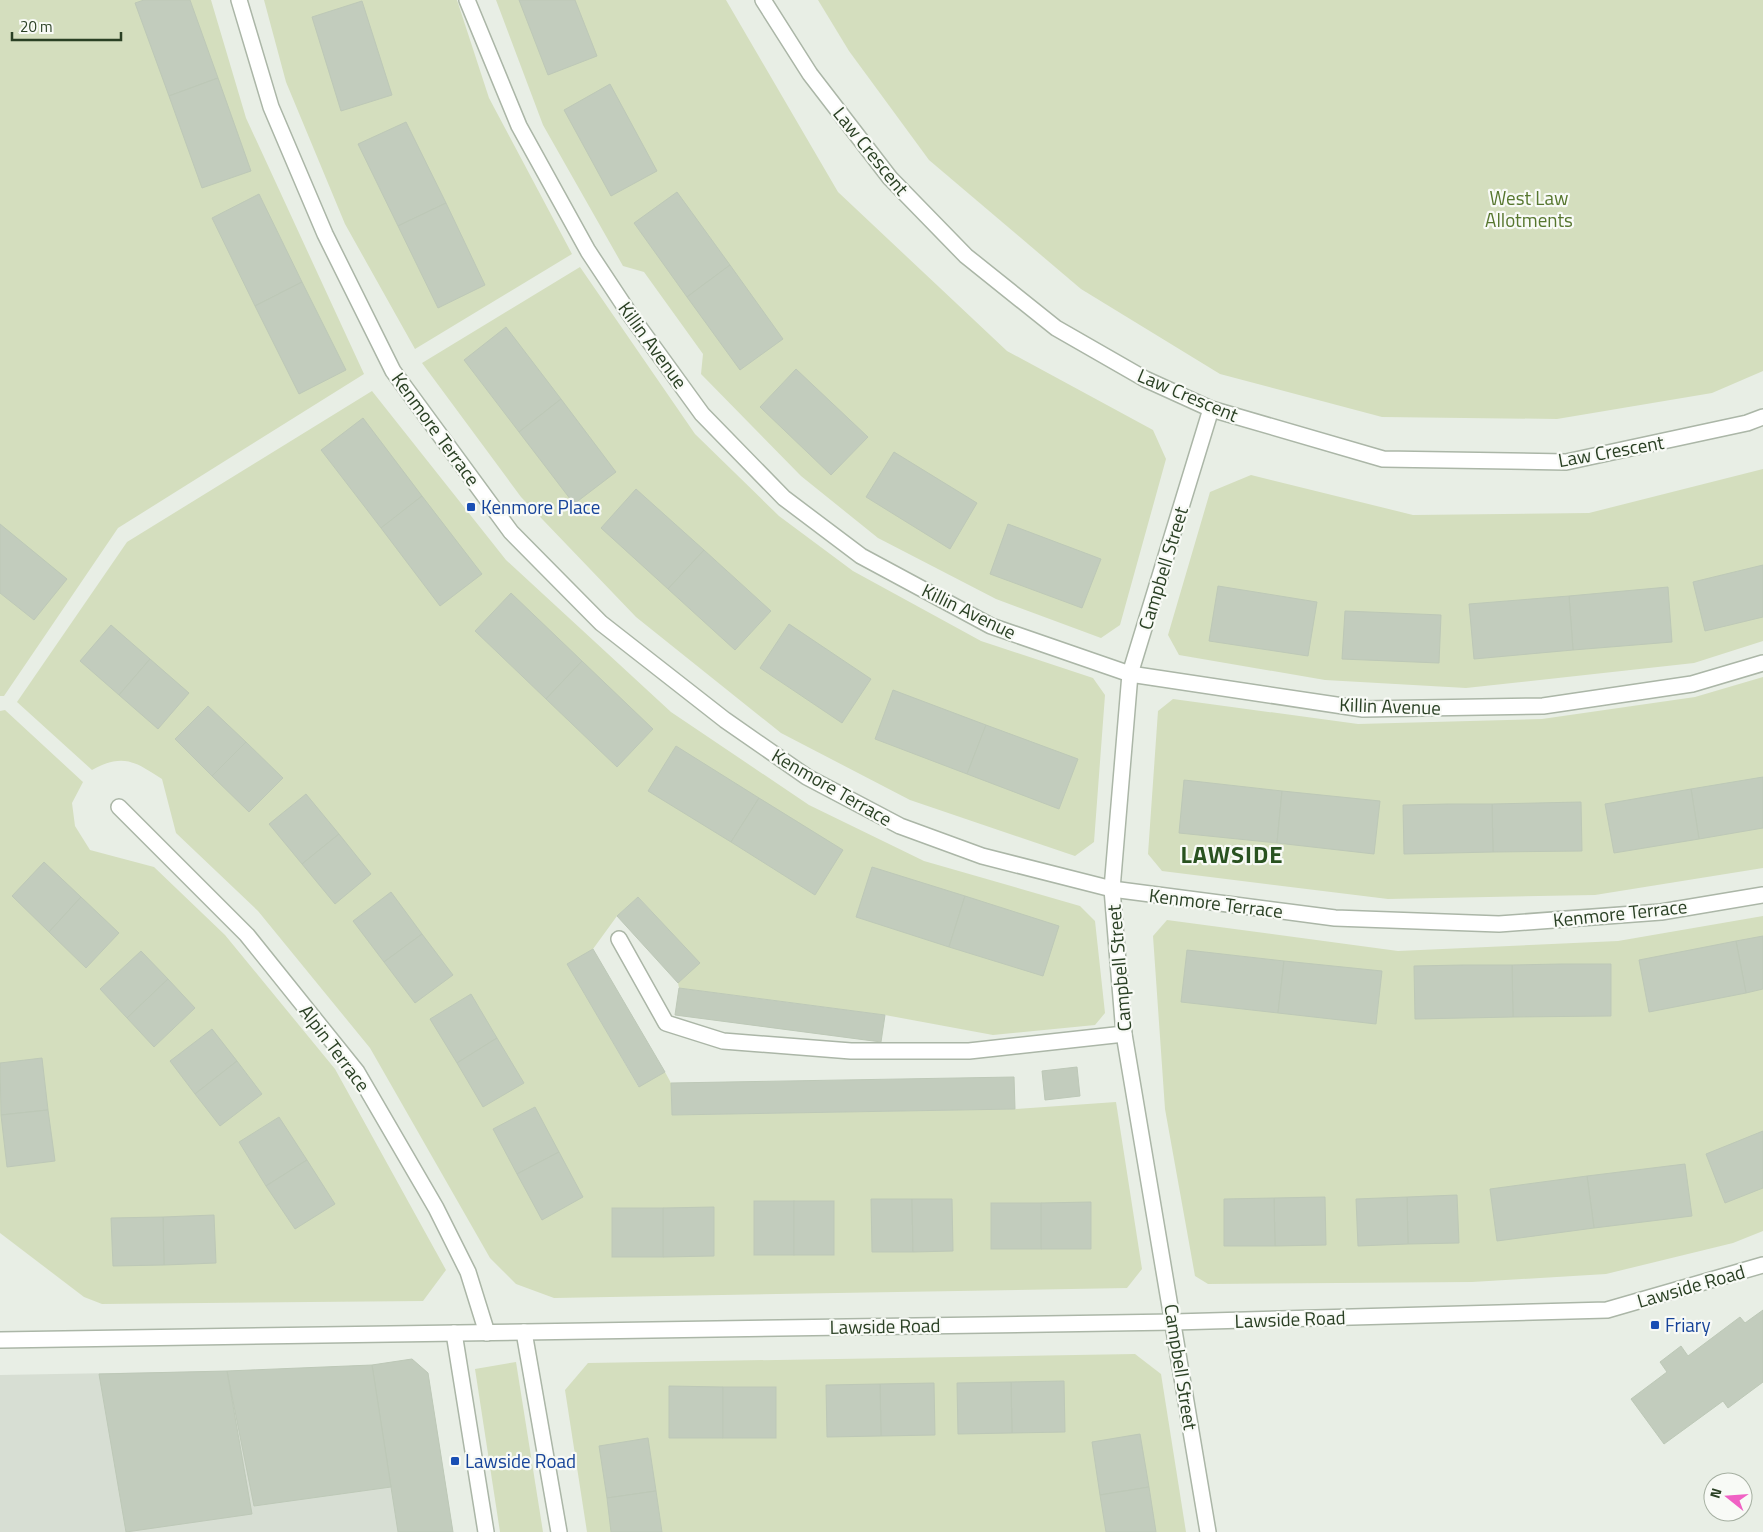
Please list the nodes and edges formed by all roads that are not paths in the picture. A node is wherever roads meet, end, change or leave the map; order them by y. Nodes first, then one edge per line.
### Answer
1 (239, 0) edge
2 (467, 0) edge
3 (763, 0) edge
4 (1212, 409) junction
5 (1763, 417) edge
6 (1763, 663) edge
7 (1130, 674) junction
8 (119, 807) dead end
9 (1112, 889) junction
10 (1763, 895) edge
11 (619, 939) dead end
12 (1124, 1034) junction
13 (1763, 1265) edge
14 (1174, 1322) junction
15 (487, 1332) junction
16 (524, 1332) junction
17 (454, 1333) junction
18 (0, 1340) edge
19 (486, 1532) edge
20 (559, 1532) edge
21 (1208, 1532) edge

1 - 9 street, Kenmore Terrace
2 - 7 street, Killin Avenue
3 - 4 street, Law Crescent
4 - 5 street, Law Crescent
4 - 7 street, Campbell Street
6 - 7 street, Killin Avenue
7 - 9 street, Campbell Street
8 - 15 street, Alpin Terrace
9 - 10 street, Kenmore Terrace
9 - 12 street, Campbell Street
11 - 12 street
12 - 14 street, Campbell Street
13 - 14 street, Lawside Road
14 - 16 street, Lawside Road
14 - 21 street, Campbell Street
15 - 16 street, Lawside Road
15 - 17 street, Lawside Road
16 - 20 street
17 - 18 street, Lawside Road
17 - 19 street

